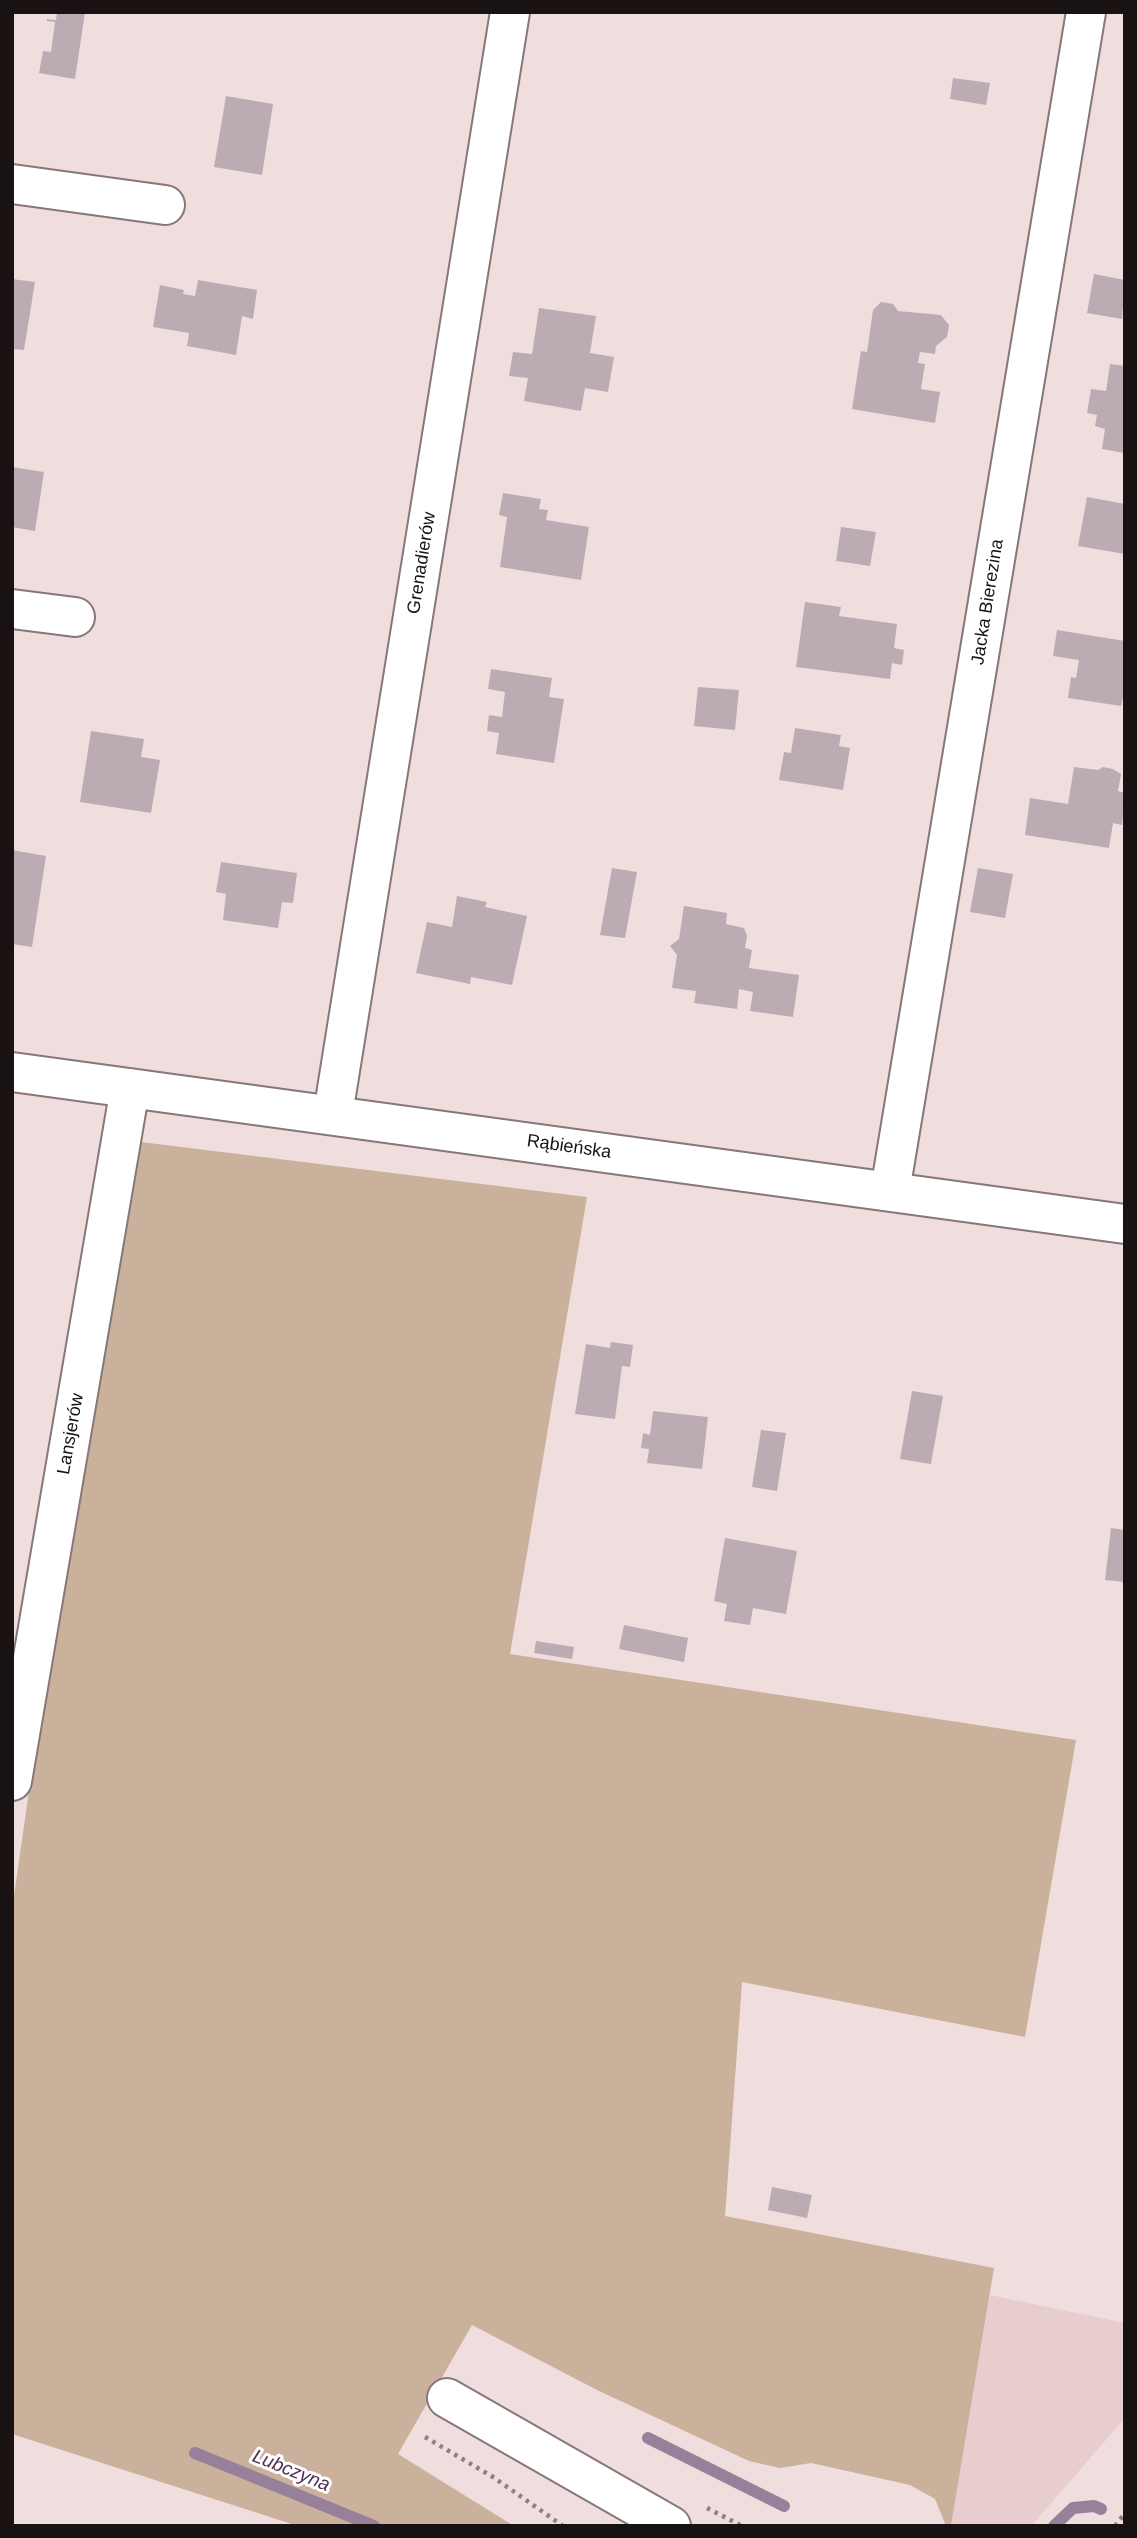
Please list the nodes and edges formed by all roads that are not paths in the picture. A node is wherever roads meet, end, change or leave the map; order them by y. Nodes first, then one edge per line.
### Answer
1 (510, 12) edge
2 (1086, 12) edge
3 (12, 184) edge
4 (165, 205) dead end
5 (12, 610) edge
6 (75, 617) dead end
7 (12, 1072) edge
8 (130, 1088) junction
9 (333, 1114) junction
10 (890, 1191) junction
11 (1125, 1224) edge
12 (12, 1781) edge
13 (447, 2398) dead end
14 (671, 2526) edge

1 - 9 street, Grenadierów
2 - 10 street, Jacka Bierezina
3 - 4 street
5 - 6 street
7 - 8 street, Rąbieńska
8 - 9 street, Rąbieńska
8 - 12 street, Lansjerów
9 - 10 street, Rąbieńska
10 - 11 street, Rąbieńska
13 - 14 street

